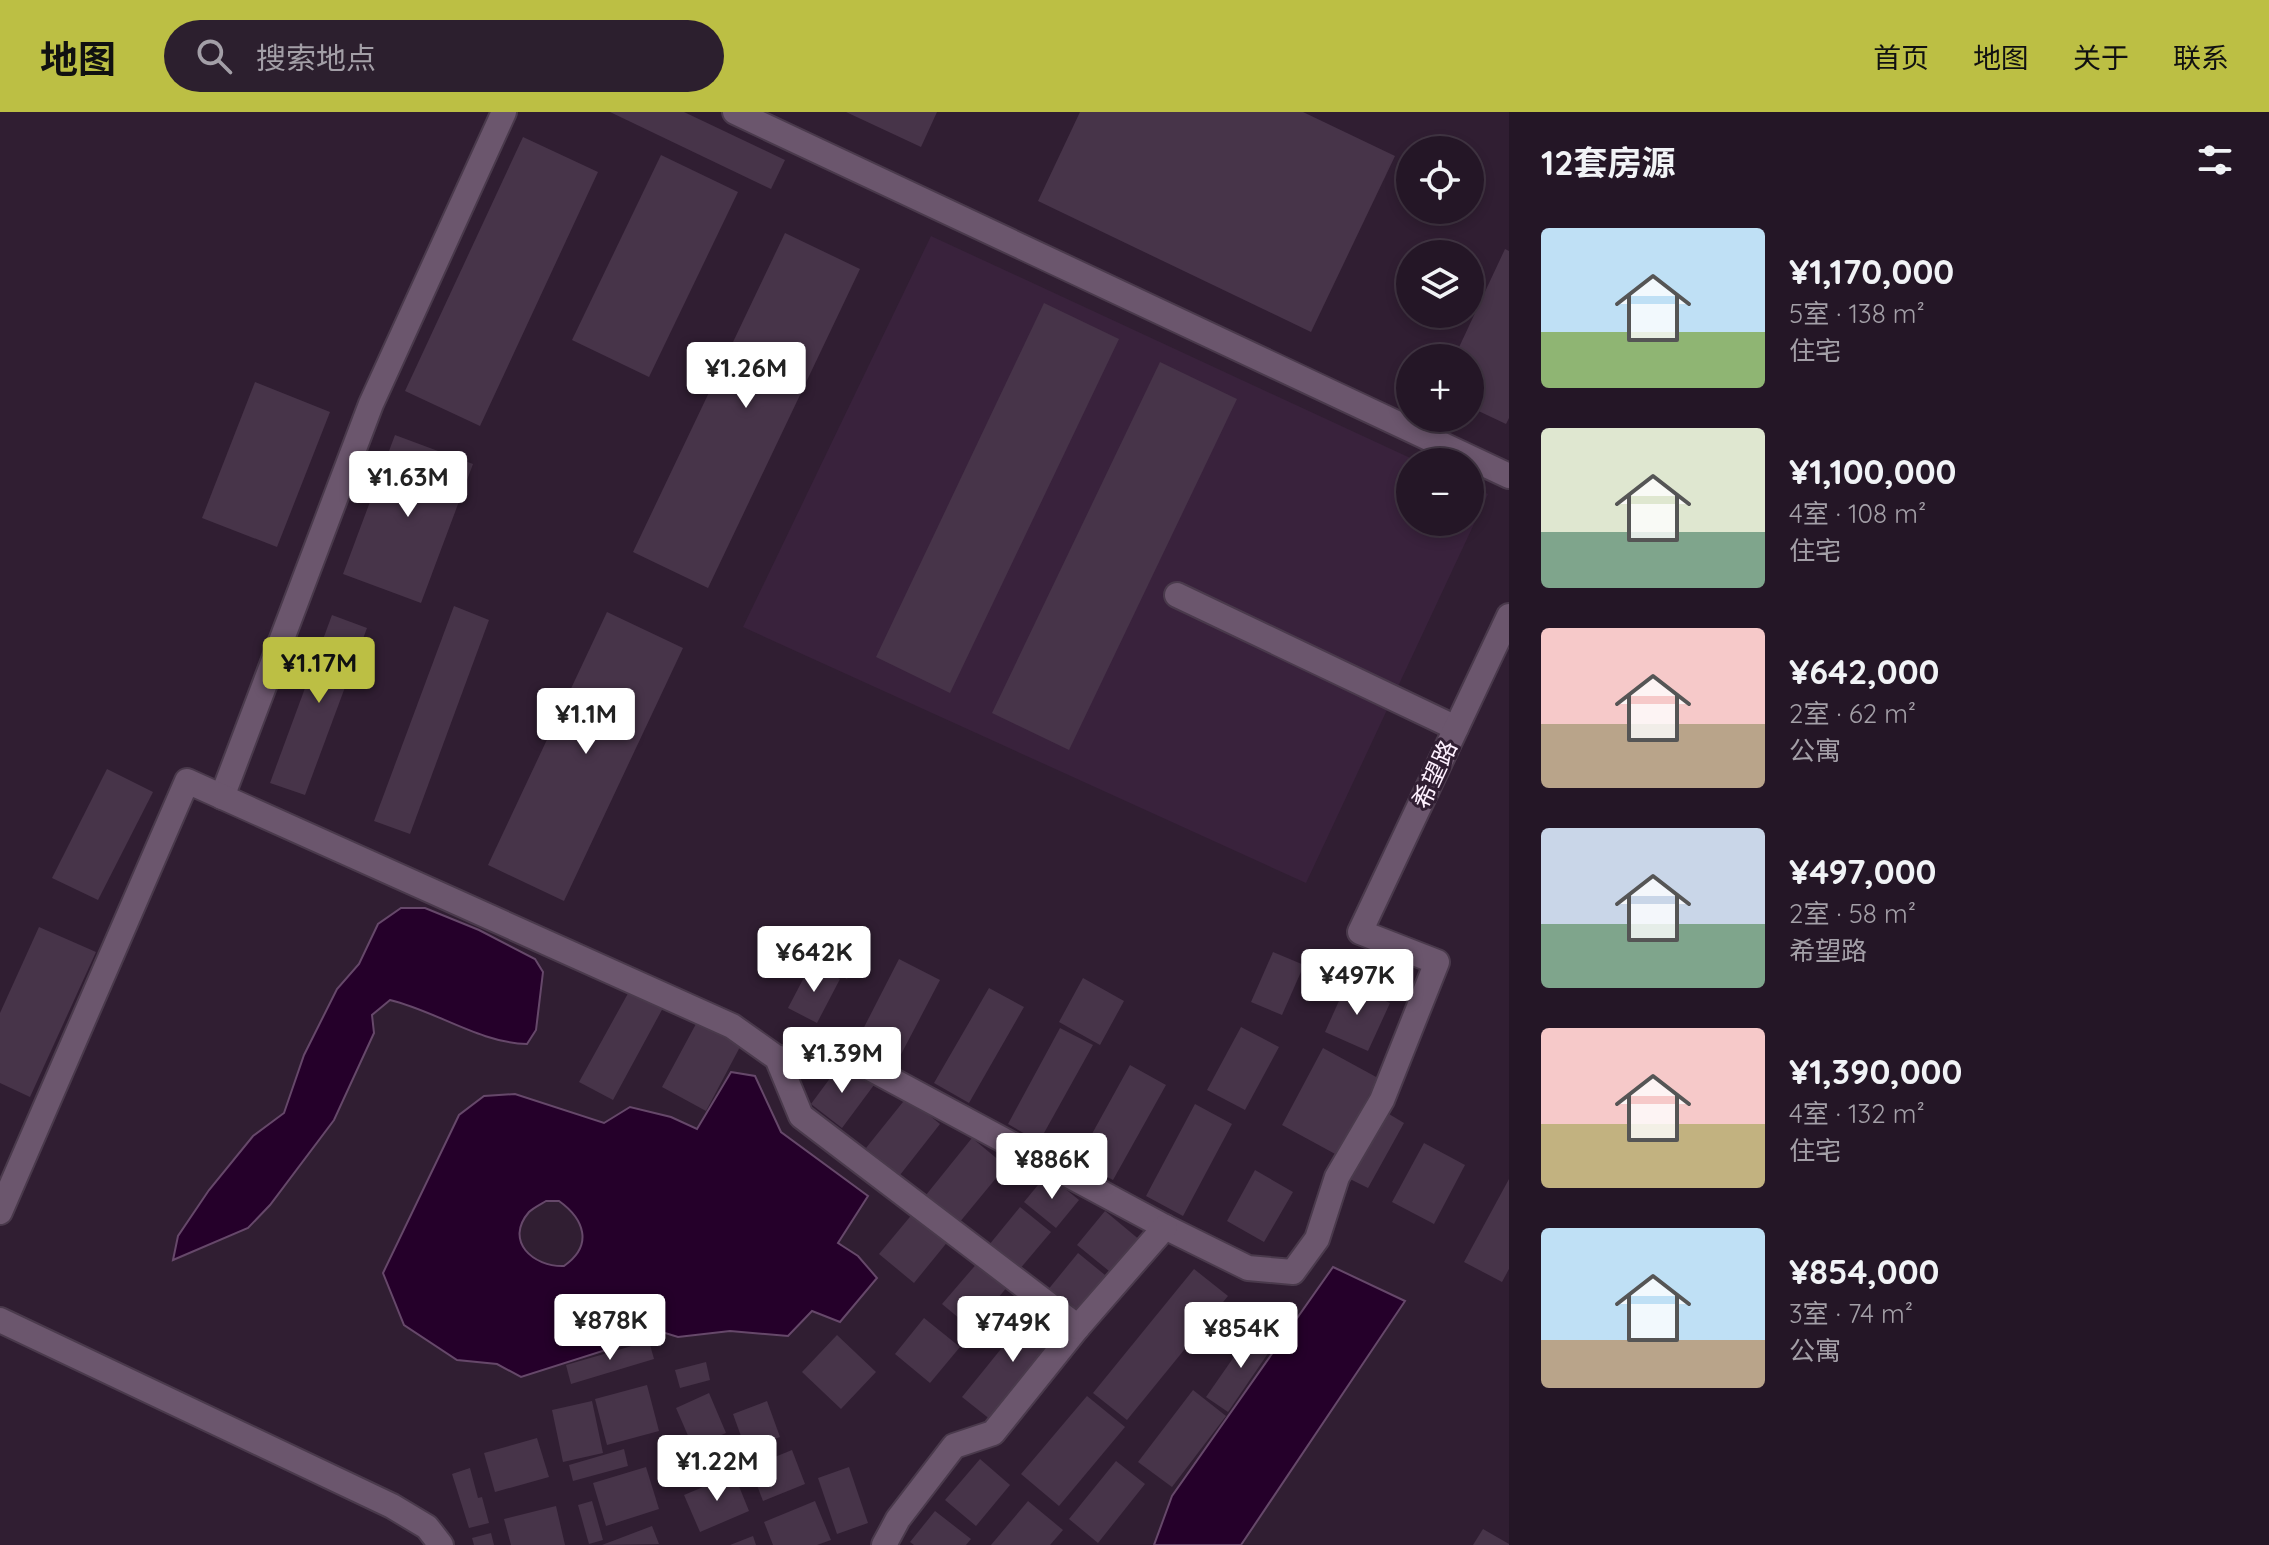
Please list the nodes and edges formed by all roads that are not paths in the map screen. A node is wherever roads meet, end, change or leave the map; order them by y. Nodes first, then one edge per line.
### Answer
1 (504, 112) edge
2 (735, 112) edge
3 (1509, 476) edge
4 (1177, 595) dead end
5 (1509, 616) edge
6 (1456, 728) junction
7 (222, 797) junction
8 (777, 1058) junction
9 (0, 1212) edge
10 (1165, 1227) junction
11 (0, 1320) edge
12 (1078, 1327) junction
13 (441, 1545) edge
14 (884, 1545) edge

1 - 7 street
2 - 3 street
4 - 6 street
5 - 6 street, 希望路
6 - 10 street, 希望路
7 - 8 street
7 - 9 street
8 - 10 street
8 - 12 street
10 - 12 street
11 - 13 street
12 - 14 street

